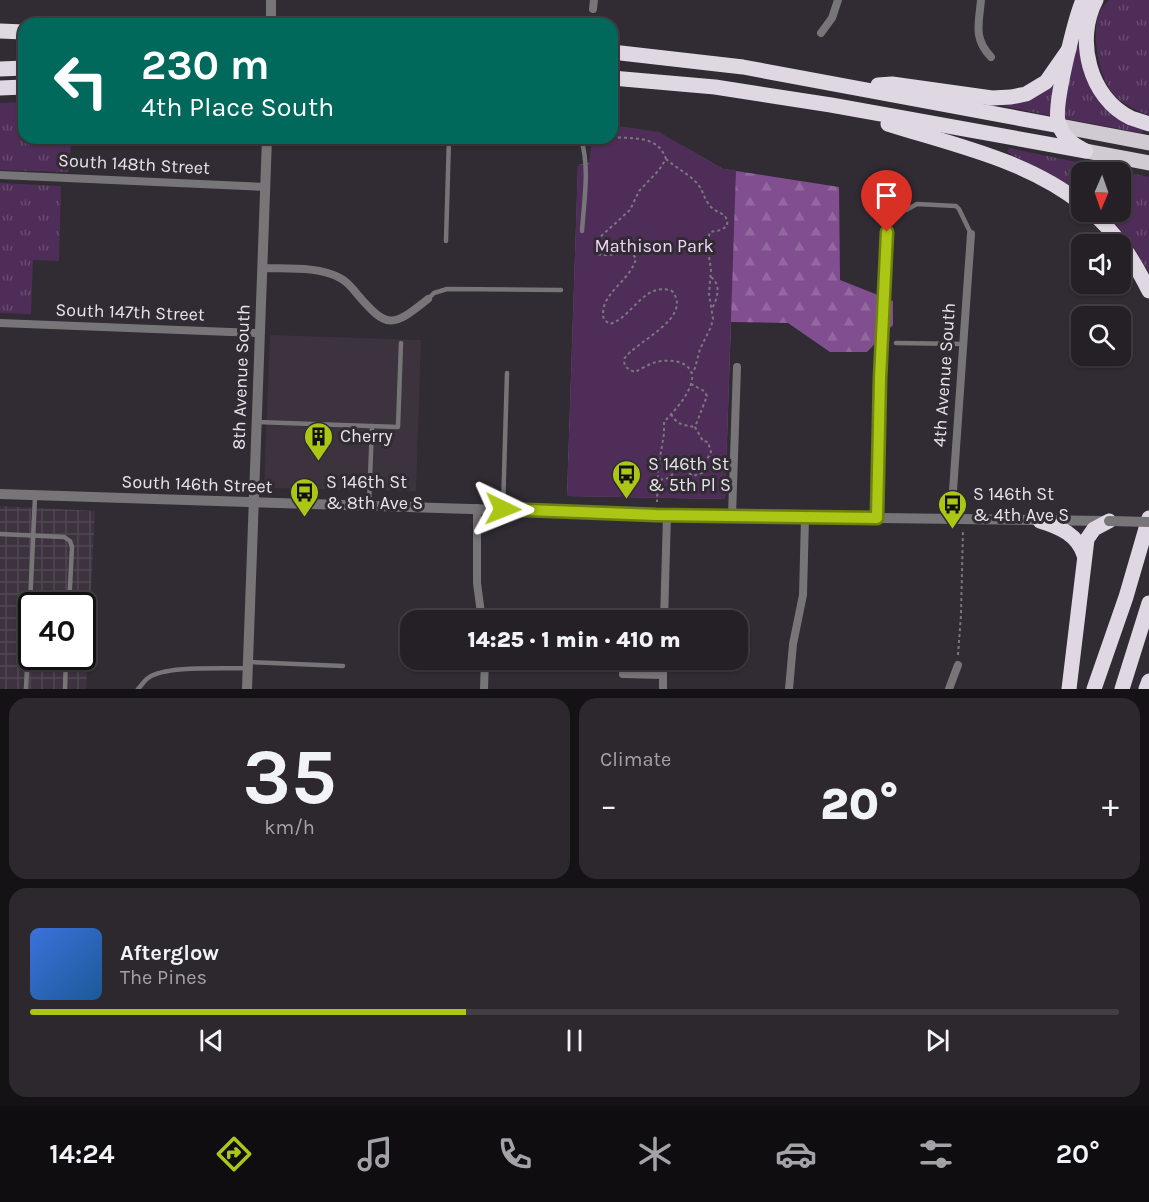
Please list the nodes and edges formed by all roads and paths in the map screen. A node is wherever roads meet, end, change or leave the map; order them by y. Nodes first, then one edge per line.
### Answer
1 (271, 0) edge
2 (838, 0) edge
3 (981, 0) edge
4 (1083, 0) edge
5 (1096, 0) edge
6 (270, 18) edge
7 (0, 31) edge
8 (18, 32) edge
9 (821, 33) dead end
10 (1069, 49) junction
11 (618, 52) edge
12 (991, 57) dead end
13 (18, 68) edge
14 (0, 69) edge
15 (618, 79) edge
16 (18, 87) edge
17 (854, 87) junction
18 (0, 88) edge
19 (831, 105) junction
20 (1149, 124) edge
21 (1060, 126) junction
22 (618, 138) edge
23 (1149, 143) edge
24 (267, 144) edge
25 (449, 144) edge
26 (582, 144) edge
27 (1086, 151) junction
28 (666, 159) junction
29 (1149, 163) edge
30 (0, 175) edge
31 (265, 187) junction
32 (1071, 195) edge
33 (906, 210) dead end
34 (1101, 222) edge
35 (582, 231) dead end
36 (887, 232) dead end
37 (971, 234) joint
38 (446, 241) dead end
39 (262, 268) junction
40 (710, 276) junction
41 (561, 290) dead end
42 (1149, 291) edge
43 (428, 299) joint
44 (712, 309) junction
45 (0, 323) edge
46 (259, 333) junction
47 (401, 343) dead end
48 (896, 343) dead end
49 (963, 344) junction
50 (737, 368) dead end
51 (507, 373) dead end
52 (692, 373) junction
53 (691, 384) junction
54 (671, 414) junction
55 (256, 422) junction
56 (372, 426) junction
57 (695, 427) junction
58 (659, 480) junction
59 (0, 494) edge
60 (35, 496) junction
61 (253, 502) junction
62 (657, 502) dead end
63 (369, 506) junction
64 (477, 508) junction
65 (503, 509) junction
66 (667, 515) junction
67 (732, 516) junction
68 (805, 518) junction
69 (877, 518) junction
70 (951, 519) junction
71 (1040, 520) junction
72 (1149, 520) edge
73 (1109, 521) junction
74 (963, 529) dead end
75 (0, 534) edge
76 (33, 536) junction
77 (1084, 555) junction
78 (70, 592) edge
79 (1149, 603) edge
80 (481, 610) edge
81 (664, 610) edge
82 (248, 665) junction
83 (958, 665) joint
84 (344, 666) dead end
85 (66, 670) edge
86 (485, 670) edge
87 (663, 670) edge
88 (623, 674) dead end
89 (663, 675) junction
90 (1149, 681) edge
91 (26, 689) edge
92 (65, 689) edge
93 (138, 689) edge
94 (247, 689) edge
95 (484, 689) edge
96 (663, 689) edge
97 (789, 689) edge
98 (949, 689) edge
99 (1069, 689) edge
100 (1094, 689) edge
101 (1122, 689) edge
102 (1146, 689) edge

1 - 6 street
2 - 9 street
3 - 12 street
4 - 10 highway
5 - 20 highway
7 - 8 highway
10 - 17 highway
10 - 21 highway
11 - 17 highway
13 - 14 highway
15 - 19 highway
16 - 18 highway
17 - 21 highway
19 - 27 highway
19 - 32 highway
21 - 23 highway
21 - 27 highway
22 - 28 path
24 - 31 street, 8th Avenue South
25 - 38 lane
26 - 35 lane
27 - 29 highway
28 - 40 path
28 - 52 path
30 - 31 street, South 148th Street
31 - 39 street, 8th Avenue South
33 - 37 lane
34 - 42 highway
36 - 69 street
37 - 49 street, 4th Avenue South
39 - 43 street
39 - 46 street, 8th Avenue South
40 - 44 path
40 - 44 path
41 - 43 lane
44 - 52 path
45 - 46 street, South 147th Street
46 - 55 street, 8th Avenue South
47 - 56 lane
48 - 49 lane
49 - 70 street, 4th Avenue South
50 - 67 street
51 - 65 lane
52 - 53 path
53 - 54 path
53 - 57 path
54 - 57 path
54 - 58 path
55 - 56 lane
55 - 61 street, 8th Avenue South
56 - 63 lane
57 - 58 path
58 - 62 path
59 - 60 street, South 146th Street
60 - 61 street, South 146th Street
60 - 76 lane
61 - 63 street, South 146th Street
61 - 82 street, 8th Avenue South
63 - 64 street, South 146th Street
64 - 65 street, South 146th Street
64 - 80 street
65 - 66 street, South 146th Street
66 - 67 street, South 146th Street
66 - 81 street
67 - 68 street, South 146th Street
68 - 69 street, South 146th Street
68 - 97 street
69 - 70 street, South 146th Street
70 - 71 street, South 146th Street
71 - 73 street, South 146th Street
71 - 77 highway
72 - 73 street, South 146th Street, bridge
72 - 100 highway
73 - 77 highway
74 - 83 path
75 - 76 lane
76 - 78 lane
76 - 91 lane
77 - 99 highway
79 - 101 highway
82 - 84 lane
82 - 93 lane
82 - 94 street, 8th Avenue South
83 - 98 street
85 - 92 lane
86 - 95 street
87 - 89 street
88 - 89 street
89 - 96 street
90 - 102 highway

